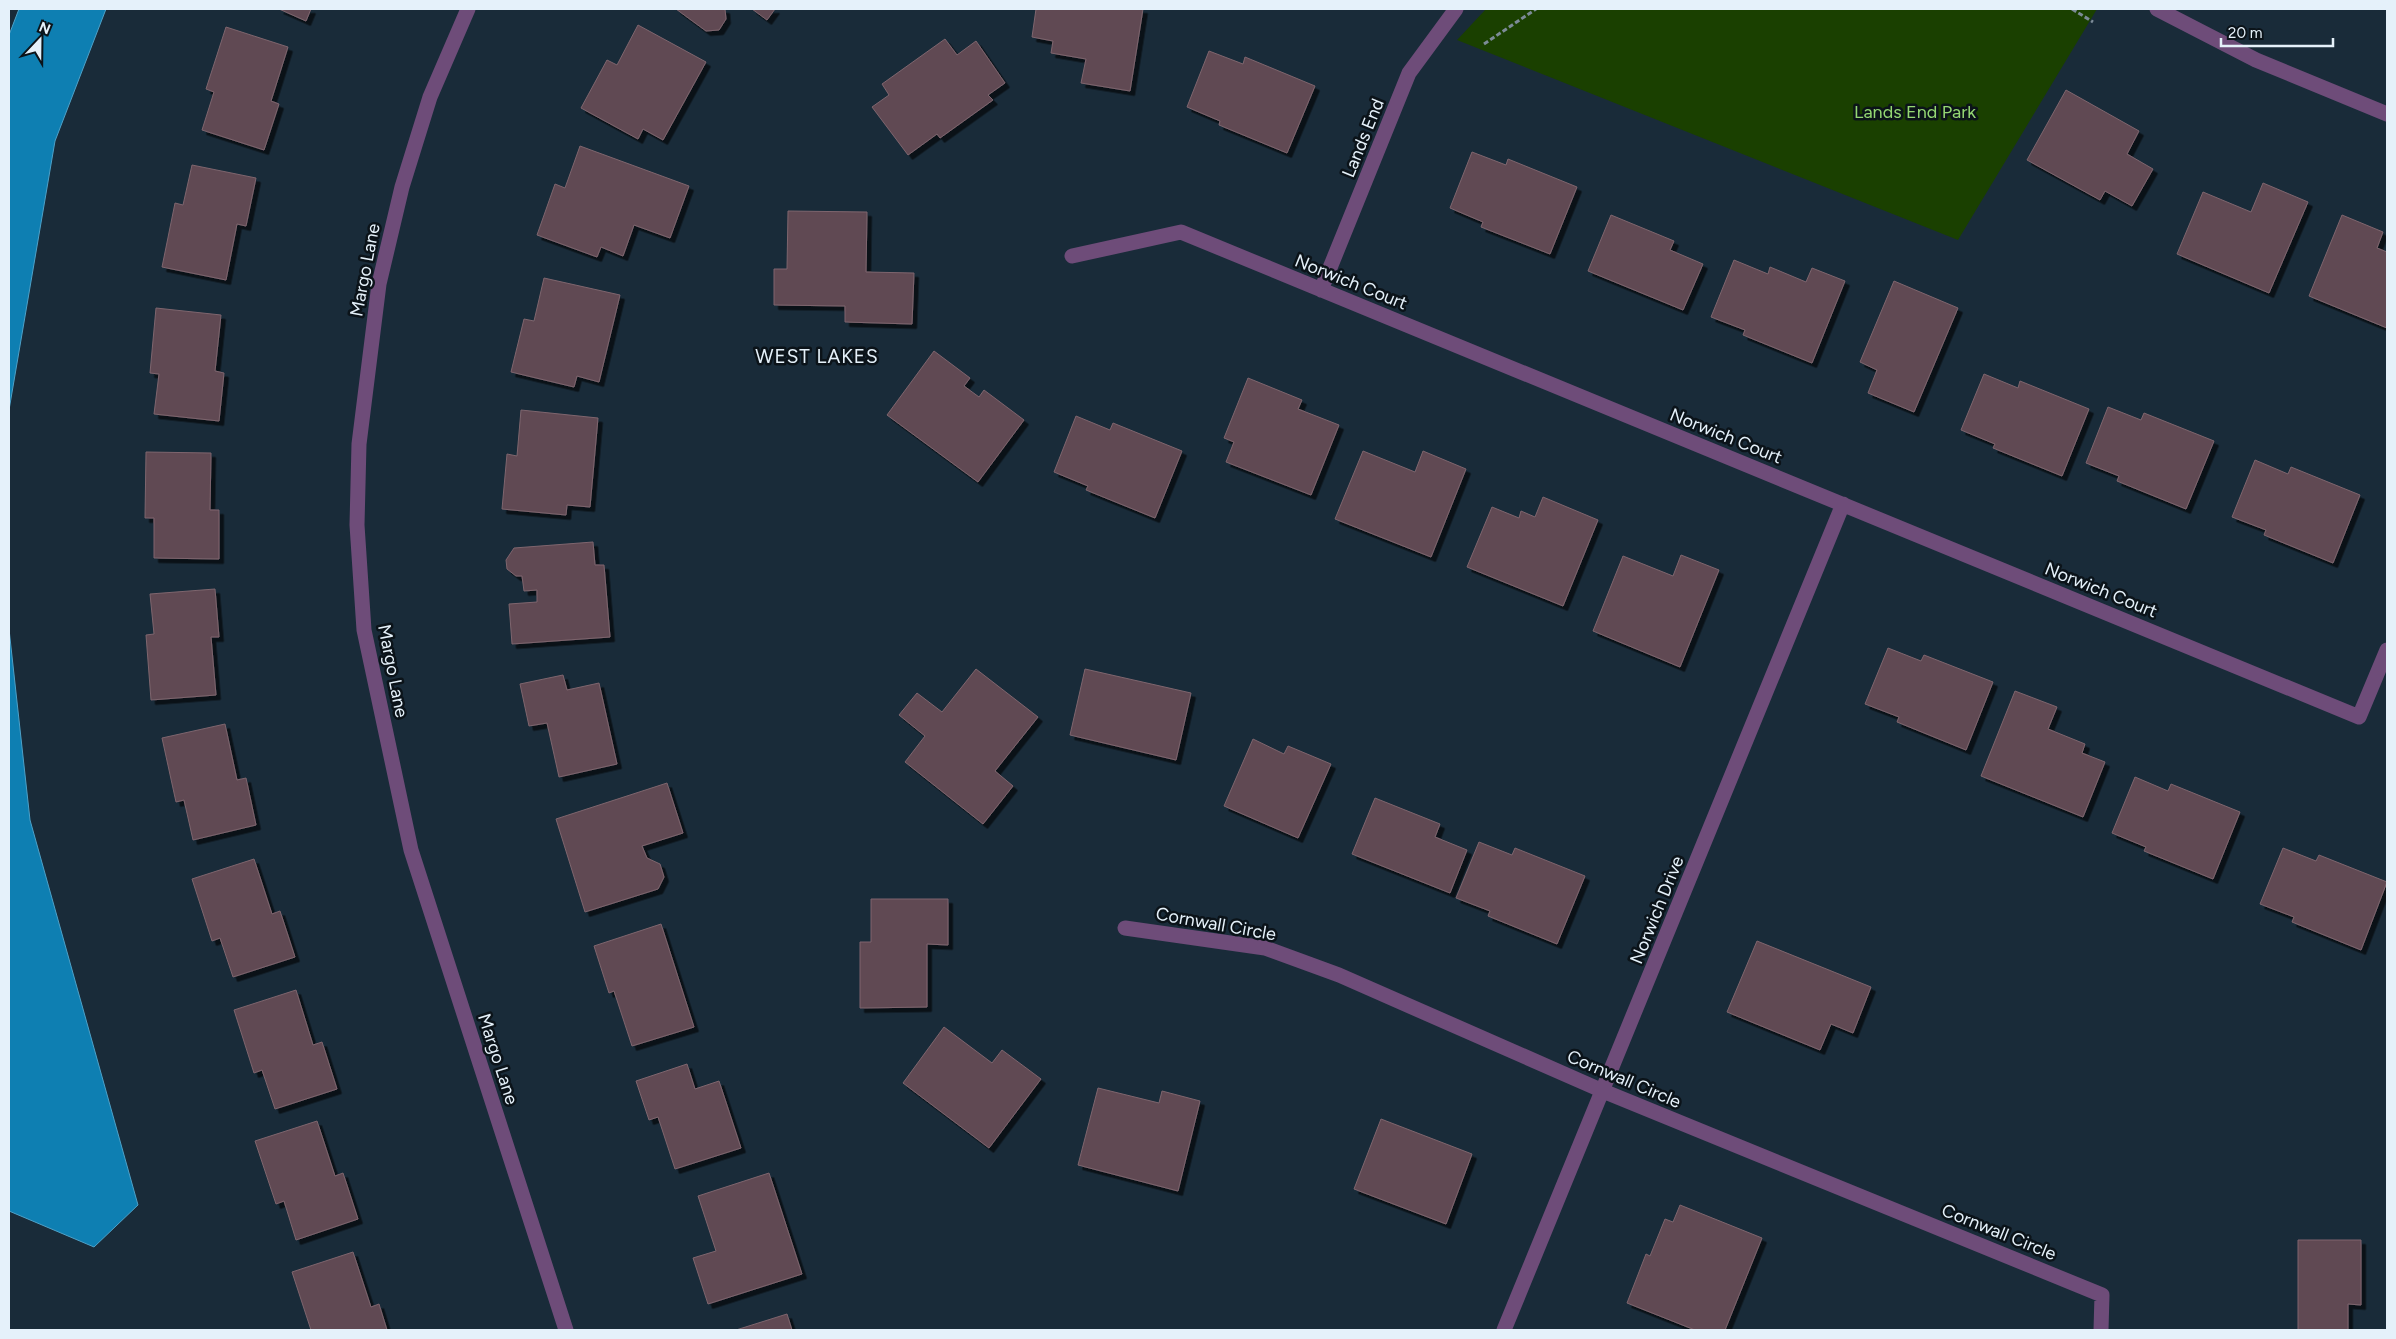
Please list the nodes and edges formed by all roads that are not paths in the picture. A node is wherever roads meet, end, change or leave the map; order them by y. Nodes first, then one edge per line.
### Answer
1 (468, 9) edge
2 (1456, 9) edge
3 (2157, 9) edge
4 (2387, 114) edge
5 (1072, 256) dead end
6 (1321, 290) junction
7 (1843, 504) junction
8 (2387, 650) edge
9 (1125, 928) dead end
10 (1603, 1091) junction
11 (566, 1330) edge
12 (1504, 1330) edge
13 (2101, 1330) edge

1 - 11 street, Margo Lane
2 - 6 street, Lands End
3 - 4 street
5 - 6 street, Norwich Court
6 - 7 street, Norwich Court
7 - 8 street, Norwich Court
7 - 10 street, Norwich Drive
9 - 10 street, Cornwall Circle
10 - 12 street, Norwich Drive
10 - 13 street, Cornwall Circle

